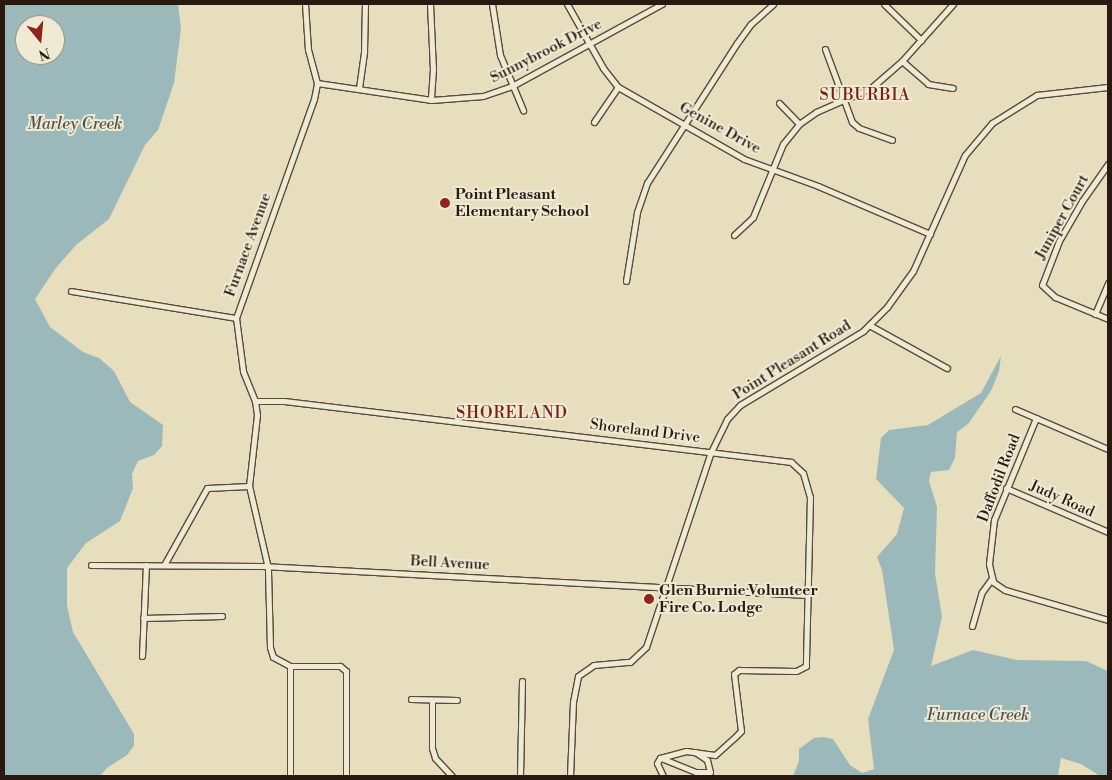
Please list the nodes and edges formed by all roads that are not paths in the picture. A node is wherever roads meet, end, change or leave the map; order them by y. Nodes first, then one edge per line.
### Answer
1 (305, 4) edge
2 (365, 4) edge
3 (430, 4) edge
4 (492, 4) edge
5 (567, 4) edge
6 (650, 4) edge
7 (662, 4) edge
8 (773, 4) edge
9 (884, 4) edge
10 (953, 4) edge
11 (653, 10) junction
12 (921, 40) junction
13 (589, 44) junction
14 (825, 48) dead end
15 (902, 61) junction
16 (317, 82) junction
17 (512, 86) junction
18 (618, 87) junction
19 (1108, 87) edge
20 (359, 88) junction
21 (953, 88) dead end
22 (431, 100) junction
23 (844, 102) junction
24 (779, 103) dead end
25 (523, 110) dead end
26 (594, 122) dead end
27 (684, 122) junction
28 (798, 124) junction
29 (892, 140) dead end
30 (1108, 164) edge
31 (772, 170) junction
32 (930, 234) junction
33 (734, 236) dead end
34 (626, 281) dead end
35 (1108, 284) edge
36 (71, 291) dead end
37 (1095, 314) junction
38 (236, 318) junction
39 (1108, 320) edge
40 (869, 325) junction
41 (947, 368) dead end
42 (255, 400) junction
43 (1015, 409) dead end
44 (1036, 418) junction
45 (1108, 449) edge
46 (711, 452) junction
47 (249, 486) junction
48 (1006, 488) junction
49 (1108, 532) edge
50 (164, 564) junction
51 (91, 565) dead end
52 (146, 565) junction
53 (268, 568) junction
54 (992, 578) junction
55 (667, 588) junction
56 (807, 595) junction
57 (222, 616) dead end
58 (144, 618) junction
59 (1108, 620) edge
60 (972, 626) dead end
61 (142, 656) dead end
62 (290, 666) junction
63 (522, 681) dead end
64 (412, 699) dead end
65 (432, 700) junction
66 (457, 700) dead end
67 (695, 752) junction
68 (660, 758) junction
69 (290, 776) edge
70 (346, 776) edge
71 (452, 776) edge
72 (520, 776) edge
73 (570, 776) edge
74 (662, 776) edge

1 - 16 street, Furnace Avenue
2 - 20 street
3 - 22 street
4 - 17 street
5 - 13 street, Genine Drive
6 - 11 street
7 - 11 street, Sunnybrook Drive
8 - 27 street
9 - 12 street
10 - 12 street
11 - 13 street, Sunnybrook Drive
12 - 15 street
13 - 17 street, Sunnybrook Drive
13 - 18 street, Genine Drive
14 - 23 street
15 - 21 street
15 - 23 street
16 - 20 street, Sunnybrook Drive
16 - 38 street, Furnace Avenue
17 - 22 street, Sunnybrook Drive
17 - 25 street
18 - 26 street
18 - 27 street, Genine Drive
19 - 32 street, Point Pleasant Road
20 - 22 street, Sunnybrook Drive
23 - 28 street
23 - 29 street
24 - 28 street
27 - 31 street, Genine Drive
27 - 34 street
28 - 31 street
30 - 37 street, Juniper Court
31 - 32 street, Genine Drive
31 - 33 street
32 - 40 street, Point Pleasant Road
35 - 37 street
36 - 38 street
37 - 39 street
38 - 42 street, Furnace Avenue
40 - 41 street
40 - 46 street, Point Pleasant Road
42 - 46 street, Shoreland Drive
42 - 47 street, Furnace Avenue
43 - 44 street
44 - 45 street
44 - 48 street, Daffodil Road
46 - 55 street, Point Pleasant Road
46 - 56 street, Shoreland Drive
47 - 50 street
47 - 53 street, Furnace Avenue
48 - 49 street, Judy Road
48 - 54 street, Daffodil Road
50 - 52 street, Bell Avenue
50 - 53 street, Bell Avenue
51 - 52 street, Bell Avenue
52 - 58 street
53 - 55 street, Bell Avenue
53 - 62 street, Furnace Avenue
54 - 59 street
54 - 60 street
55 - 56 street, Bell Avenue
55 - 73 street, Point Pleasant Road
56 - 67 street, Shoreland Drive
57 - 58 street
58 - 61 street
62 - 69 street
62 - 70 street
63 - 72 street
64 - 65 street
65 - 66 street
65 - 71 street
67 - 68 street
67 - 68 street
68 - 74 street

